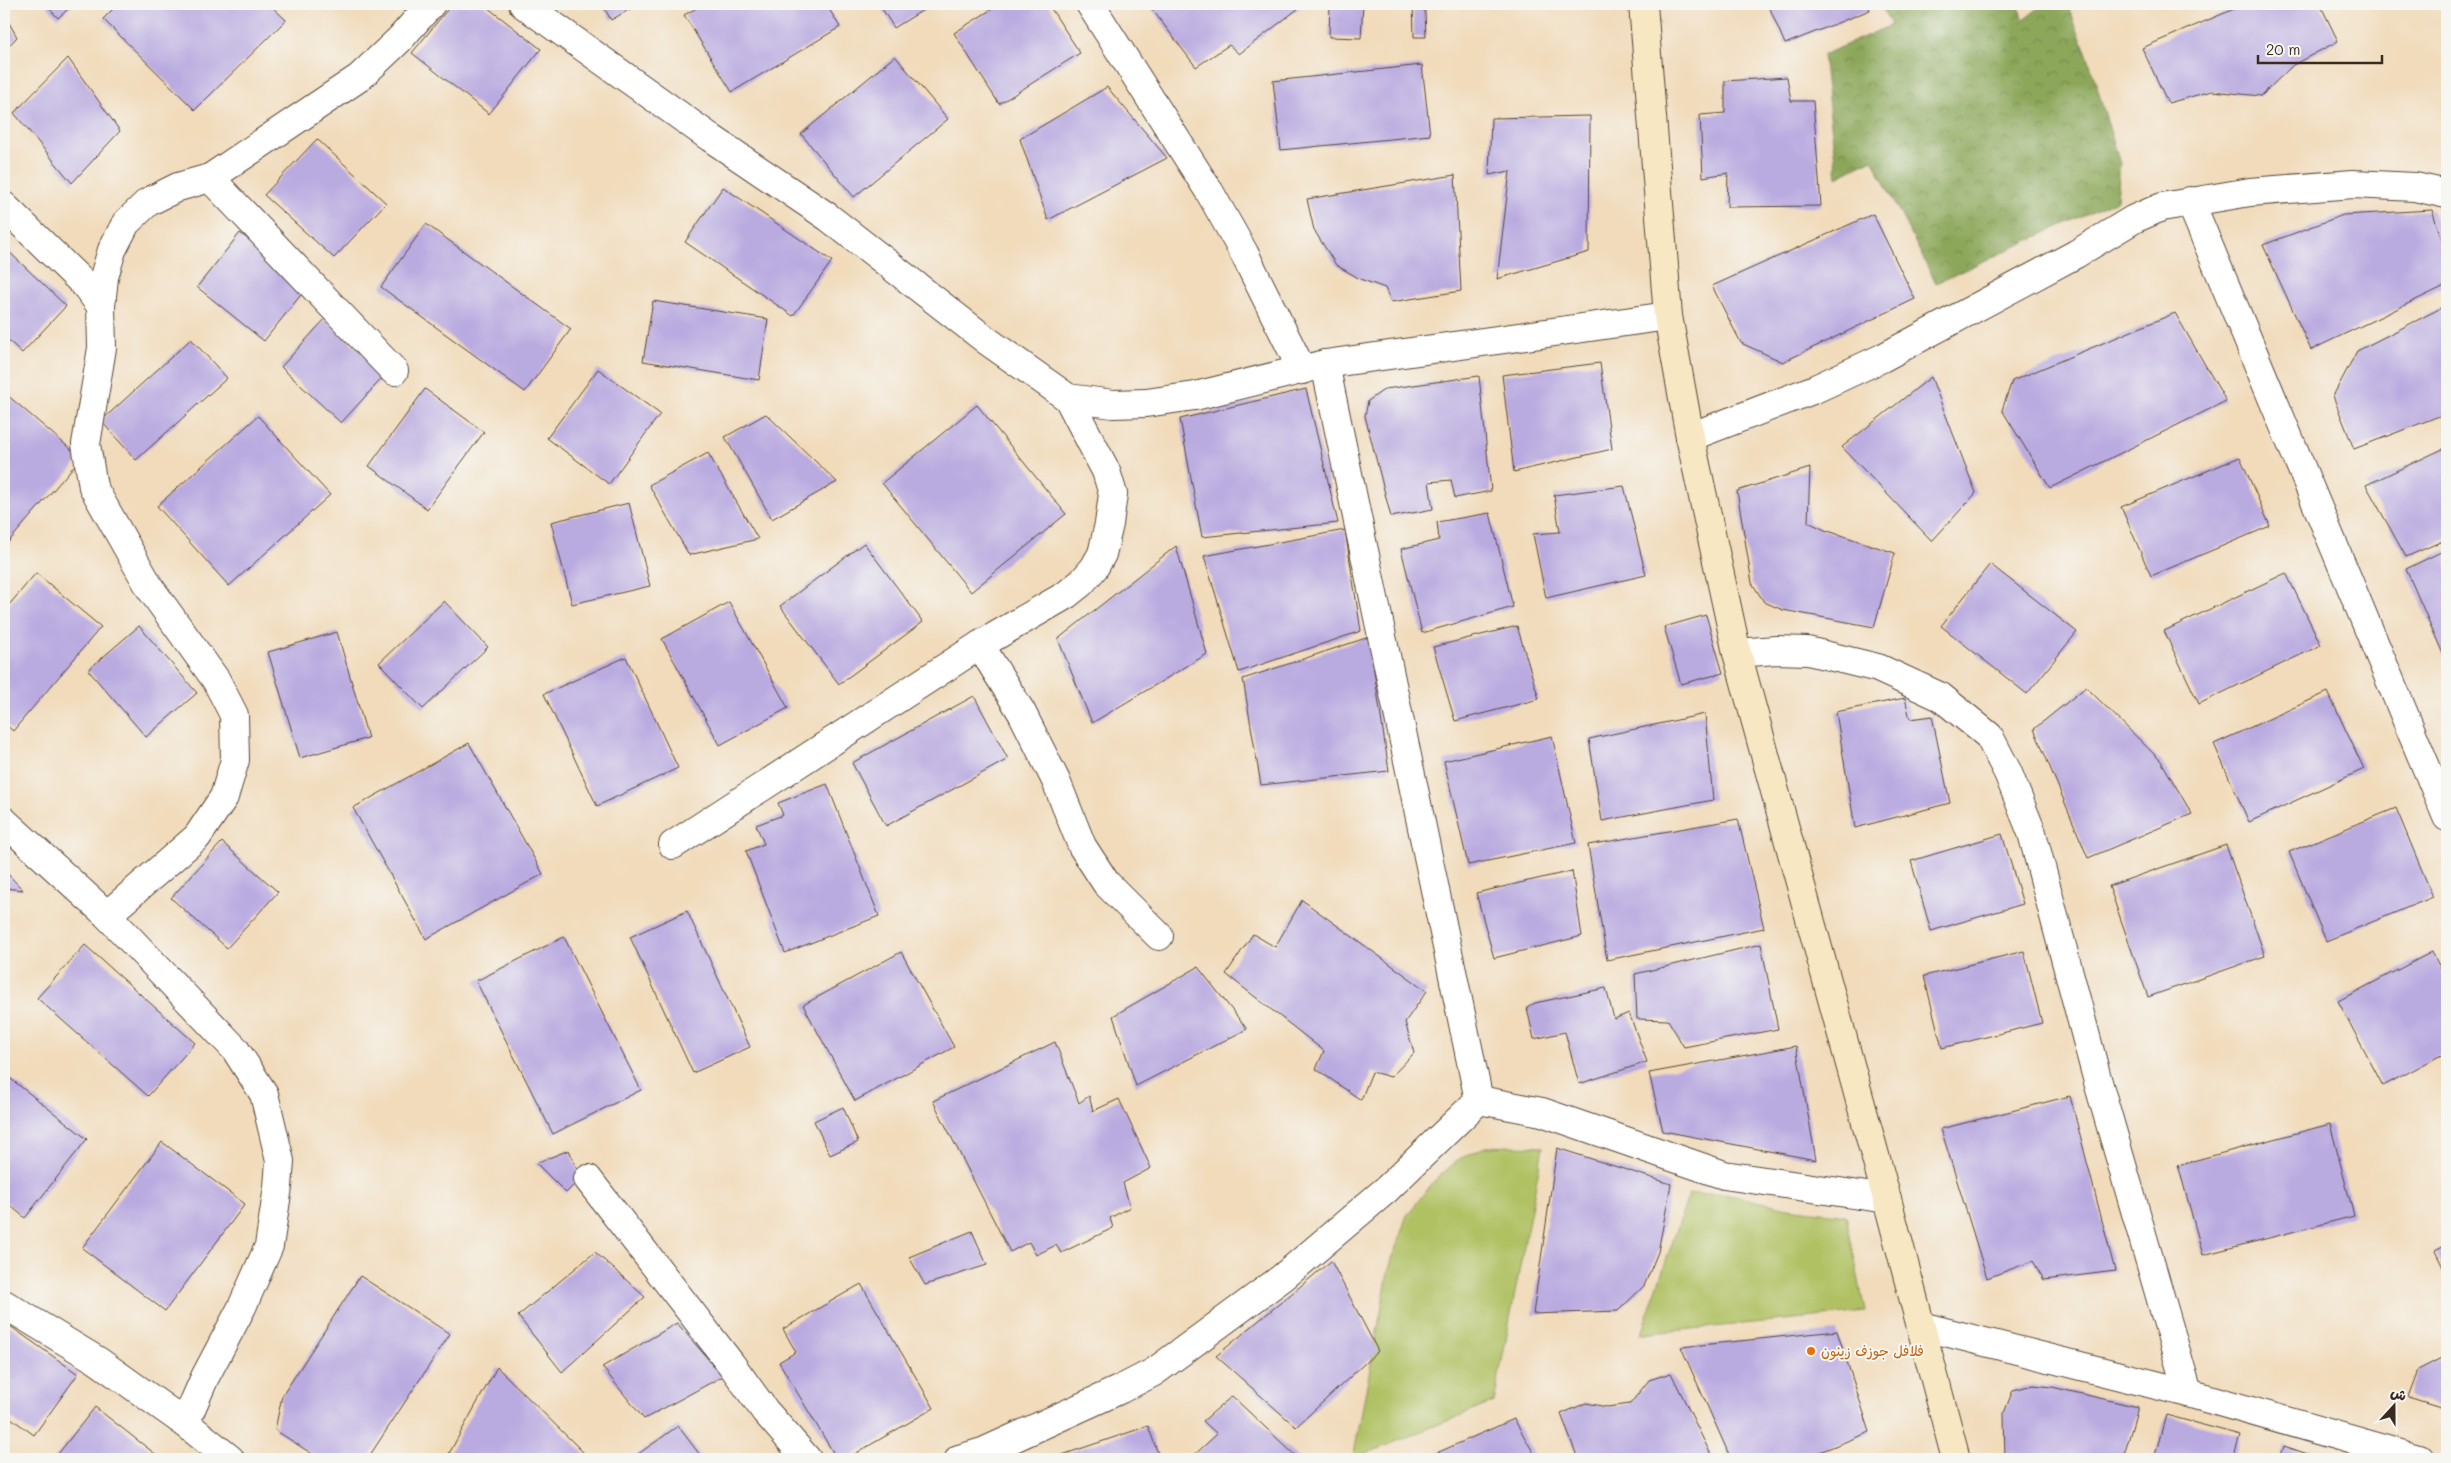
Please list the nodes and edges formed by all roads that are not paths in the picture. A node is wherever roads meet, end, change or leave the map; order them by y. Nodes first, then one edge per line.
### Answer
1 (430, 4) edge
2 (523, 4) edge
3 (1090, 4) edge
4 (1644, 4) edge
5 (210, 178) junction
6 (2447, 194) edge
7 (2190, 201) junction
8 (4, 206) edge
9 (102, 306) junction
10 (1668, 316) junction
11 (1313, 367) junction
12 (394, 371) dead end
13 (1068, 398) junction
14 (1690, 437) junction
15 (980, 645) junction
16 (1737, 653) junction
17 (2447, 817) edge
18 (4, 821) edge
19 (673, 845) dead end
20 (107, 915) junction
21 (1159, 936) dead end
22 (1479, 1100) junction
23 (588, 1179) dead end
24 (1887, 1199) junction
25 (4, 1304) edge
26 (1921, 1326) junction
27 (2188, 1393) junction
28 (185, 1423) junction
29 (976, 1457) edge
30 (1953, 1458) edge
31 (230, 1459) edge
32 (807, 1459) edge
33 (2419, 1459) edge

1 - 5 street
2 - 13 street
3 - 11 street
4 - 10 main road
5 - 9 street
5 - 12 street
6 - 7 street
7 - 14 street
7 - 17 street
8 - 9 street
9 - 20 street
10 - 11 street
10 - 14 main road
11 - 13 street
11 - 22 street
13 - 15 street
14 - 16 main road
15 - 19 street
15 - 21 street
16 - 24 main road
16 - 27 street
18 - 20 street
20 - 28 street
22 - 24 street
22 - 29 street
23 - 32 street
24 - 26 main road
25 - 28 street
26 - 27 street
26 - 30 main road
27 - 33 street
28 - 31 street

